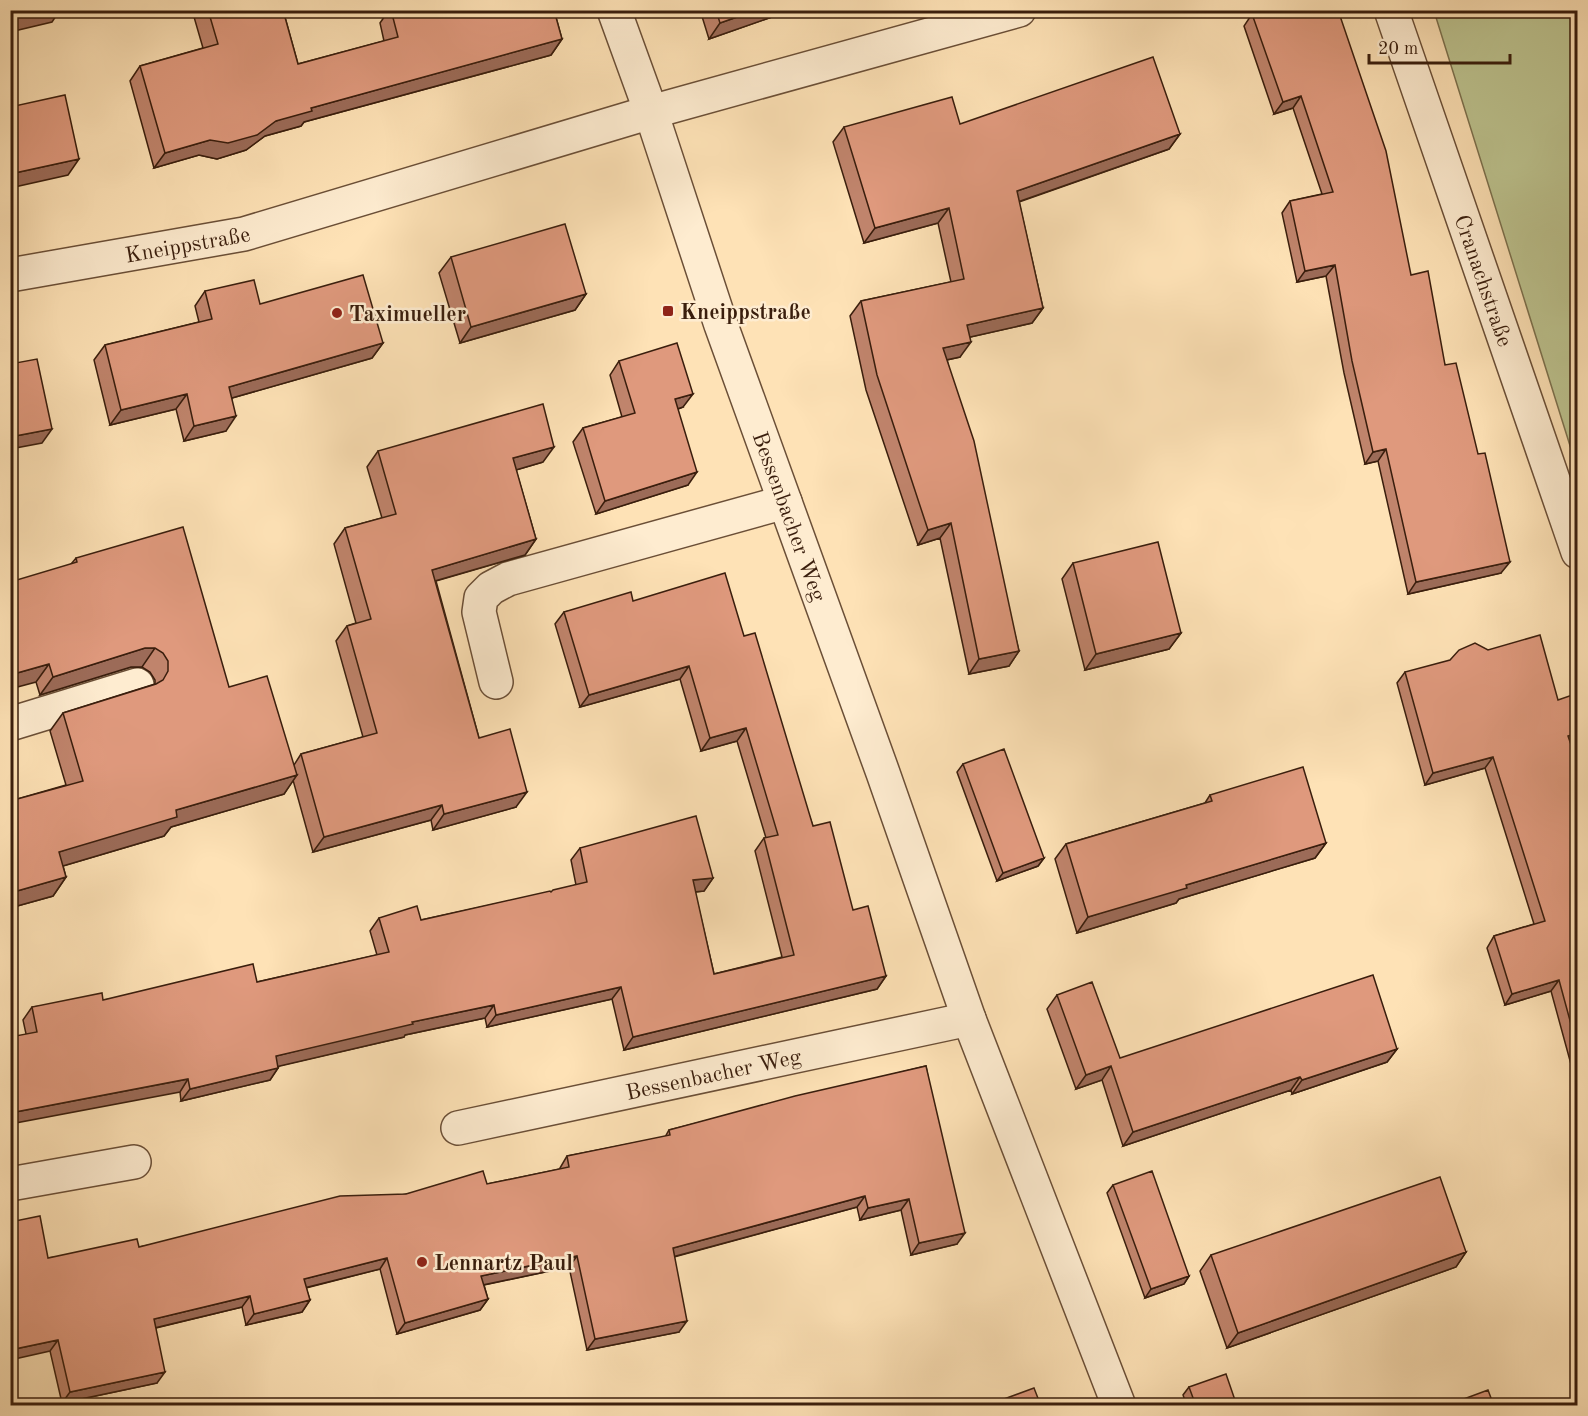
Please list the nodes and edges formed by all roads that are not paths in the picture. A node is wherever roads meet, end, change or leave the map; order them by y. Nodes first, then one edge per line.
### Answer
1 (614, 10) edge
2 (1019, 10) edge
3 (1391, 10) edge
4 (651, 112) junction
5 (10, 275) edge
6 (785, 502) junction
7 (1578, 552) edge
8 (496, 682) dead end
9 (136, 686) dead end
10 (10, 724) edge
11 (969, 1019) junction
12 (458, 1128) dead end
13 (134, 1162) dead end
14 (10, 1184) edge
15 (1119, 1406) edge

1 - 4 street, Bessenbacher Weg
2 - 4 street, Kneippstraße
3 - 7 street, Cranachstraße
4 - 5 street, Kneippstraße
4 - 6 street, Bessenbacher Weg
6 - 8 street
6 - 11 street, Bessenbacher Weg
9 - 10 street
11 - 12 street, Bessenbacher Weg
11 - 15 street, Bessenbacher Weg
13 - 14 street

